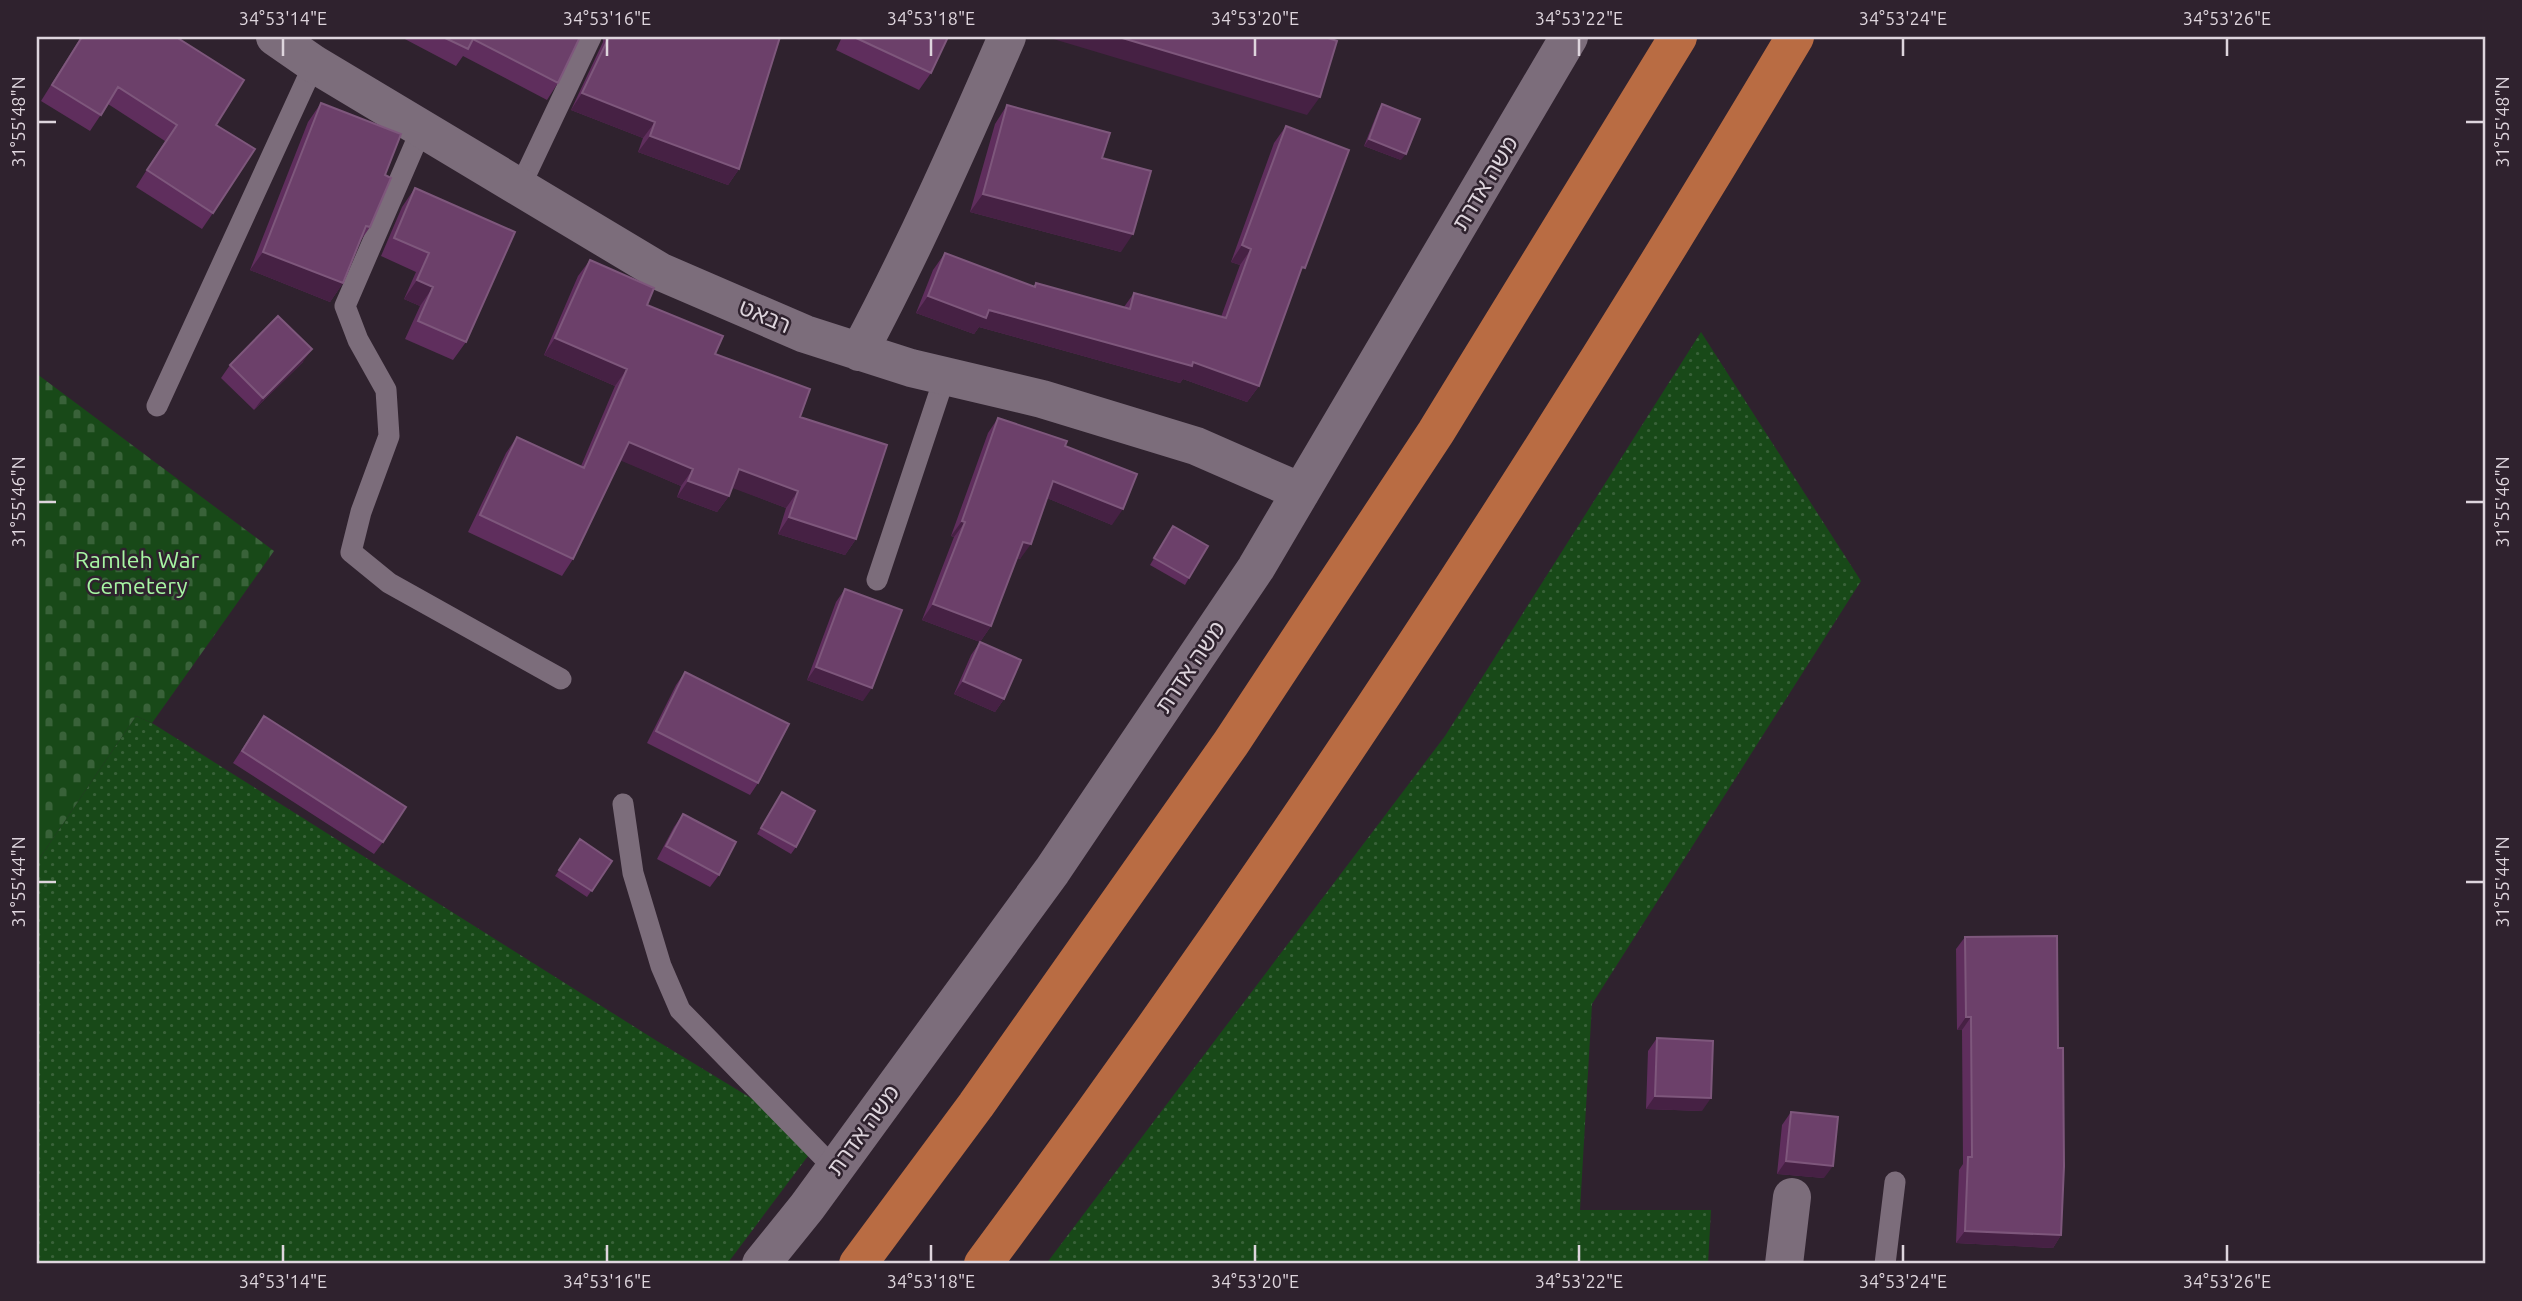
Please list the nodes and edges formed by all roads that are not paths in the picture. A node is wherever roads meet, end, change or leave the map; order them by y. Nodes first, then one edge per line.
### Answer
1 (275, 37) edge
2 (591, 37) edge
3 (1007, 37) edge
4 (1569, 37) edge
5 (1678, 37) edge
6 (1795, 37) edge
7 (314, 64) junction
8 (422, 128) junction
9 (520, 187) junction
10 (859, 352) junction
11 (945, 376) junction
12 (157, 406) dead end
13 (1301, 492) junction
14 (877, 580) dead end
15 (561, 679) dead end
16 (623, 804) dead end
17 (835, 1169) junction
18 (1895, 1182) dead end
19 (1792, 1197) dead end
20 (761, 1264) edge
21 (858, 1264) edge
22 (982, 1264) edge
23 (1784, 1264) edge
24 (1885, 1264) edge

1 - 7 street, רבאט
2 - 9 lane
3 - 10 street
4 - 13 street, משה אדרת
5 - 21 highway
6 - 22 highway
7 - 8 street, רבאט
7 - 12 lane
8 - 9 street, רבאט
8 - 15 lane
9 - 10 street, רבאט
10 - 11 street, רבאט
11 - 13 street, רבאט
11 - 14 lane
13 - 17 street, משה אדרת
16 - 17 lane
17 - 20 street, משה אדרת
18 - 24 lane
19 - 23 street

